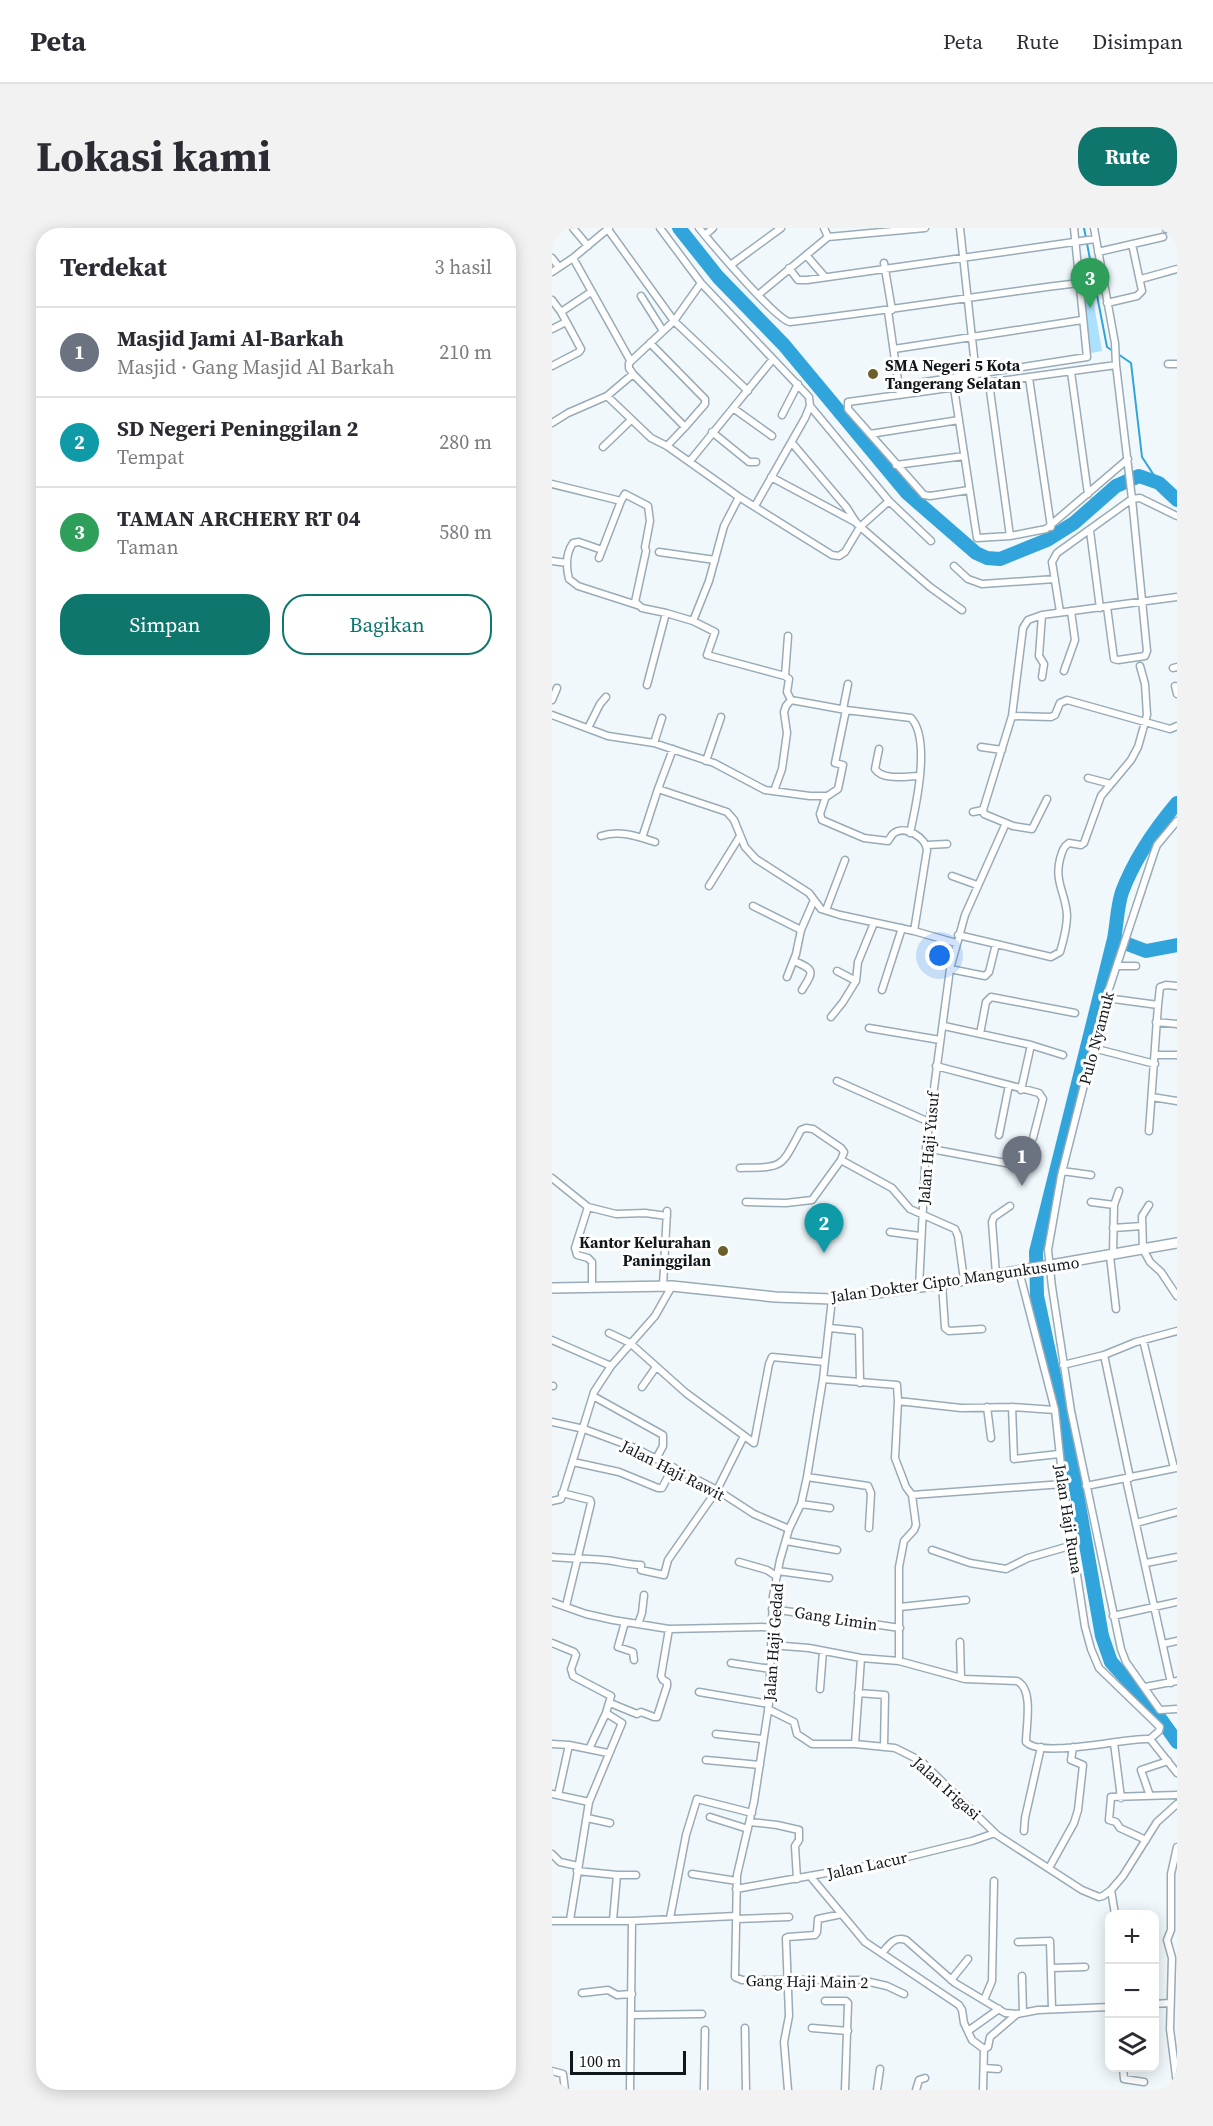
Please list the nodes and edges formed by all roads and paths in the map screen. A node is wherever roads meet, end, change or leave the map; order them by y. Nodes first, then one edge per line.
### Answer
1 (573, 228) edge
2 (608, 228) edge
3 (660, 228) edge
4 (699, 228) edge
5 (713, 228) edge
6 (781, 228) edge
7 (824, 228) edge
8 (925, 228) edge
9 (960, 228) edge
10 (1074, 228) edge
11 (1094, 228) edge
12 (705, 235) junction
13 (828, 237) junction
14 (1163, 237) dead end
15 (1094, 239) junction
16 (1078, 242) junction
17 (1132, 244) junction
18 (588, 246) junction
19 (1098, 252) junction
20 (806, 255) junction
21 (552, 258) edge
22 (573, 258) junction
23 (964, 258) junction
24 (732, 264) junction
25 (884, 266) junction
26 (559, 267) junction
27 (789, 268) junction
28 (1177, 269) edge
29 (552, 272) edge
30 (825, 277) junction
31 (1141, 279) junction
32 (701, 283) junction
33 (1078, 283) junction
34 (591, 292) junction
35 (758, 295) junction
36 (641, 297) dead end
37 (969, 297) junction
38 (552, 300) edge
39 (1107, 303) junction
40 (890, 311) junction
41 (561, 312) junction
42 (1082, 320) junction
43 (674, 321) junction
44 (566, 322) junction
45 (552, 329) edge
46 (663, 331) junction
47 (973, 336) junction
48 (650, 343) junction
49 (894, 349) junction
50 (773, 359) junction
51 (630, 360) junction
52 (1115, 361) junction
53 (1168, 364) dead end
54 (1177, 364) edge
55 (552, 366) edge
56 (1071, 372) junction
57 (633, 374) junction
58 (976, 375) junction
59 (1029, 378) junction
60 (989, 383) junction
61 (798, 384) junction
62 (899, 386) junction
63 (954, 388) junction
64 (748, 390) junction
65 (900, 395) junction
66 (610, 399) junction
67 (810, 406) junction
68 (733, 408) junction
69 (782, 415) dead end
70 (631, 420) junction
71 (959, 420) junction
72 (552, 423) edge
73 (685, 427) junction
74 (712, 432) junction
75 (870, 434) junction
76 (772, 436) dead end
77 (792, 443) junction
78 (667, 446) junction
79 (603, 447) dead end
80 (964, 456) junction
81 (1128, 459) junction
82 (690, 461) junction
83 (756, 462) dead end
84 (896, 465) junction
85 (771, 477) junction
86 (552, 484) edge
87 (969, 490) junction
88 (1088, 494) junction
89 (1132, 495) junction
90 (739, 497) junction
91 (621, 501) junction
92 (889, 501) junction
93 (755, 506) junction
94 (1177, 516) edge
95 (859, 525) junction
96 (1051, 527) junction
97 (1090, 531) junction
98 (1010, 536) junction
99 (931, 542) dead end
100 (602, 550) junction
101 (659, 552) dead end
102 (599, 558) dead end
103 (715, 560) junction
104 (552, 561) edge
105 (567, 563) junction
106 (954, 566) dead end
107 (1054, 579) junction
108 (1177, 597) edge
109 (1142, 602) junction
110 (637, 605) junction
111 (1104, 607) junction
112 (962, 610) dead end
113 (1071, 611) junction
114 (1060, 612) junction
115 (666, 613) junction
116 (1042, 615) junction
117 (693, 621) junction
118 (788, 636) dead end
119 (1140, 666) dead end
120 (1064, 671) dead end
121 (785, 676) junction
122 (1042, 677) dead end
123 (848, 684) dead end
124 (647, 685) dead end
125 (1175, 686) dead end
126 (557, 688) dead end
127 (1177, 694) edge
128 (606, 697) dead end
129 (790, 699) junction
130 (552, 700) edge
131 (844, 710) junction
132 (552, 715) edge
133 (1012, 716) junction
134 (721, 717) dead end
135 (662, 718) dead end
136 (1146, 722) junction
137 (1177, 726) edge
138 (588, 728) junction
139 (654, 743) junction
140 (981, 747) dead end
141 (673, 749) junction
142 (879, 749) dead end
143 (1002, 750) junction
144 (706, 761) junction
145 (920, 776) junction
146 (1088, 778) dead end
147 (1111, 784) junction
148 (658, 789) junction
149 (774, 791) junction
150 (826, 797) junction
151 (1047, 799) dead end
152 (983, 810) junction
153 (973, 812) dead end
154 (1177, 821) edge
155 (1006, 823) junction
156 (910, 833) junction
157 (601, 836) dead end
158 (740, 836) junction
159 (642, 838) junction
160 (655, 842) dead end
161 (947, 844) dead end
162 (927, 845) junction
163 (845, 860) dead end
164 (952, 876) dead end
165 (977, 885) junction
166 (709, 886) dead end
167 (814, 900) junction
168 (753, 906) dead end
169 (826, 910) junction
170 (874, 923) junction
171 (902, 928) junction
172 (801, 930) junction
173 (915, 931) junction
174 (958, 935) junction
175 (956, 944) junction
176 (996, 944) junction
177 (794, 961) junction
178 (1117, 965) junction
179 (1136, 966) dead end
180 (950, 969) junction
181 (837, 971) dead end
182 (787, 977) dead end
183 (856, 981) junction
184 (1177, 986) edge
185 (802, 990) dead end
186 (882, 990) dead end
187 (1106, 998) junction
188 (1158, 1005) junction
189 (1075, 1013) dead end
190 (831, 1017) dead end
191 (1156, 1022) junction
192 (1177, 1024) edge
193 (944, 1026) junction
194 (869, 1028) dead end
195 (980, 1034) junction
196 (938, 1040) junction
197 (1031, 1045) junction
198 (1093, 1048) junction
199 (1063, 1055) dead end
200 (1155, 1055) junction
201 (1177, 1055) edge
202 (1155, 1064) junction
203 (936, 1066) junction
204 (837, 1081) dead end
205 (1009, 1085) junction
206 (1021, 1090) junction
207 (1152, 1097) junction
208 (1177, 1101) edge
209 (928, 1122) junction
210 (1149, 1131) dead end
211 (999, 1135) dead end
212 (1034, 1138) dead end
213 (926, 1148) junction
214 (841, 1160) junction
215 (1011, 1164) dead end
216 (740, 1168) dead end
217 (1062, 1172) junction
218 (1091, 1175) dead end
219 (552, 1178) edge
220 (1119, 1191) dead end
221 (746, 1202) dead end
222 (1091, 1202) dead end
223 (1114, 1205) junction
224 (1149, 1205) dead end
225 (1011, 1206) dead end
226 (588, 1207) junction
227 (921, 1214) junction
228 (1142, 1226) junction
229 (1113, 1228) junction
230 (890, 1232) dead end
231 (920, 1236) junction
232 (1177, 1243) edge
233 (1143, 1249) junction
234 (1112, 1255) junction
235 (1045, 1267) junction
236 (1024, 1270) junction
237 (996, 1274) junction
238 (964, 1280) junction
239 (942, 1284) junction
240 (668, 1286) junction
241 (592, 1287) junction
242 (919, 1287) junction
243 (552, 1288) edge
244 (1177, 1295) edge
245 (832, 1299) junction
246 (1116, 1309) dead end
247 (830, 1328) junction
248 (982, 1329) dead end
249 (1177, 1331) edge
250 (609, 1333) dead end
251 (552, 1340) edge
252 (1143, 1340) junction
253 (630, 1343) junction
254 (1104, 1355) junction
255 (825, 1362) junction
256 (1063, 1365) junction
257 (611, 1366) junction
258 (656, 1367) junction
259 (823, 1379) junction
260 (860, 1383) junction
261 (642, 1387) dead end
262 (593, 1396) junction
263 (898, 1401) junction
264 (987, 1407) junction
265 (1012, 1407) junction
266 (1054, 1410) junction
267 (552, 1422) edge
268 (584, 1429) junction
269 (744, 1436) junction
270 (991, 1438) dead end
271 (1059, 1454) junction
272 (656, 1459) junction
273 (573, 1462) junction
274 (673, 1467) junction
275 (1175, 1468) edge
276 (807, 1477) junction
277 (1128, 1479) junction
278 (1063, 1484) junction
279 (1086, 1486) junction
280 (717, 1490) junction
281 (562, 1493) junction
282 (912, 1496) junction
283 (552, 1501) edge
284 (801, 1504) junction
285 (830, 1508) dead end
286 (1177, 1512) edge
287 (1136, 1523) junction
288 (869, 1528) dead end
289 (789, 1529) junction
290 (786, 1542) junction
291 (1073, 1545) junction
292 (837, 1550) dead end
293 (932, 1550) dead end
294 (552, 1557) edge
295 (1177, 1557) edge
296 (577, 1560) junction
297 (739, 1562) dead end
298 (1146, 1563) junction
299 (777, 1573) junction
300 (829, 1578) dead end
301 (644, 1596) dead end
302 (966, 1600) dead end
303 (552, 1602) edge
304 (1177, 1602) edge
305 (566, 1606) junction
306 (900, 1607) junction
307 (1155, 1607) junction
308 (772, 1609) junction
309 (1113, 1616) junction
310 (625, 1622) junction
311 (638, 1624) junction
312 (770, 1628) junction
313 (900, 1628) junction
314 (669, 1629) junction
315 (1177, 1641) edge
316 (960, 1642) dead end
317 (552, 1643) edge
318 (1163, 1644) junction
319 (771, 1645) junction
320 (824, 1651) junction
321 (861, 1658) junction
322 (634, 1660) dead end
323 (899, 1661) junction
324 (731, 1663) dead end
325 (771, 1669) junction
326 (961, 1678) junction
327 (1174, 1682) edge
328 (1145, 1688) junction
329 (820, 1689) dead end
330 (699, 1692) dead end
331 (858, 1693) junction
332 (610, 1702) junction
333 (769, 1706) junction
334 (1177, 1709) edge
335 (606, 1713) junction
336 (716, 1734) dead end
337 (762, 1739) junction
338 (1150, 1739) junction
339 (1114, 1743) junction
340 (552, 1744) edge
341 (855, 1744) junction
342 (569, 1745) junction
343 (884, 1747) junction
344 (1041, 1747) junction
345 (1073, 1747) junction
346 (589, 1749) junction
347 (608, 1753) junction
348 (706, 1760) dead end
349 (1168, 1761) junction
350 (760, 1765) junction
351 (1177, 1773) edge
352 (555, 1794) edge
353 (1177, 1795) edge
354 (1150, 1796) junction
355 (1121, 1797) junction
356 (589, 1802) junction
357 (1177, 1806) edge
358 (752, 1813) junction
359 (710, 1817) dead end
360 (587, 1818) junction
361 (610, 1823) dead end
362 (749, 1825) junction
363 (1024, 1831) dead end
364 (995, 1833) junction
365 (1146, 1840) junction
366 (1177, 1847) edge
367 (552, 1854) edge
368 (1049, 1868) junction
369 (578, 1869) junction
370 (692, 1874) dead end
371 (616, 1875) junction
372 (636, 1875) dead end
373 (810, 1876) junction
374 (797, 1879) junction
375 (994, 1881) dead end
376 (737, 1885) junction
377 (1111, 1890) junction
378 (1114, 1910) edge
379 (842, 1914) junction
380 (736, 1917) junction
381 (789, 1917) dead end
382 (670, 1918) junction
383 (570, 1920) junction
384 (613, 1920) junction
385 (552, 1921) edge
386 (632, 1921) junction
387 (1174, 1930) edge
388 (1018, 1942) dead end
389 (882, 1953) junction
390 (968, 1959) dead end
391 (1085, 1967) dead end
392 (1051, 1968) junction
393 (1022, 1976) dead end
394 (788, 1979) junction
395 (951, 1980) junction
396 (582, 1993) dead end
397 (632, 1994) junction
398 (904, 1994) dead end
399 (984, 2000) junction
400 (825, 2001) dead end
401 (1170, 2003) junction
402 (1159, 2004) edge
403 (1105, 2007) edge
404 (999, 2009) junction
405 (1052, 2009) junction
406 (702, 2014) dead end
407 (1020, 2014) junction
408 (632, 2015) junction
409 (745, 2028) dead end
410 (812, 2028) dead end
411 (705, 2030) dead end
412 (848, 2031) junction
413 (968, 2031) junction
414 (984, 2049) junction
415 (984, 2068) junction
416 (880, 2069) dead end
417 (998, 2069) dead end
418 (1176, 2069) edge
419 (552, 2071) edge
420 (1123, 2072) edge
421 (925, 2078) dead end
422 (1144, 2082) dead end
423 (1177, 2084) edge
424 (565, 2090) edge
425 (630, 2090) edge
426 (704, 2090) edge
427 (746, 2090) edge
428 (788, 2090) edge
429 (845, 2090) edge
430 (877, 2090) edge
431 (916, 2090) edge
432 (983, 2090) edge

1 - 18 street
2 - 18 street
2 - 43 street
3 - 32 street
4 - 12 street
5 - 12 street
6 - 24 street
7 - 13 street
8 - 13 street
9 - 23 street
10 - 16 street
11 - 15 street
12 - 24 street
13 - 20 street
14 - 17 street
15 - 16 street
15 - 19 street
16 - 23 street
16 - 33 street
17 - 19 street
17 - 31 street
18 - 22 street
19 - 39 street
20 - 27 street
20 - 30 street
21 - 26 street
22 - 26 street
22 - 34 street
23 - 25 street
23 - 37 street
24 - 35 street
25 - 30 street
25 - 40 street
26 - 29 street
27 - 30 street
27 - 35 street
28 - 31 street
31 - 39 street
32 - 43 street
32 - 50 street
33 - 37 street
33 - 42 street
34 - 41 street
34 - 51 street
35 - 40 street
36 - 46 street
37 - 40 street
37 - 47 street
38 - 41 street
39 - 52 street
40 - 49 street
41 - 44 street
42 - 47 street
42 - 58 street
43 - 46 street
43 - 64 street
44 - 45 street
44 - 55 street
46 - 48 street
47 - 49 street
47 - 58 street
48 - 51 street
48 - 73 street
49 - 62 street
50 - 61 street
50 - 64 street
51 - 57 street
52 - 56 street
52 - 81 street
53 - 54 street
56 - 59 street
56 - 88 street
57 - 66 street
57 - 73 street
58 - 62 street
59 - 60 street
59 - 96 street
60 - 63 street
60 - 98 street
61 - 67 street
61 - 69 street
62 - 65 street
63 - 65 street
63 - 71 street
64 - 68 street
65 - 75 street
66 - 70 street
66 - 72 street
67 - 77 street
67 - 92 street
68 - 74 street
68 - 76 street
70 - 78 street
70 - 79 street
71 - 75 street
71 - 80 street
73 - 78 street
74 - 82 street
74 - 83 street
75 - 84 street
77 - 85 street
77 - 95 street
78 - 82 street
80 - 84 street
80 - 87 street
81 - 88 street
81 - 89 street
82 - 90 street
84 - 87 street
85 - 93 street
85 - 95 street
86 - 91 street
87 - 98 street
88 - 96 street
89 - 94 street
89 - 97 street
89 - 109 street
90 - 93 street
90 - 103 street
91 - 100 street
91 - 110 street
92 - 95 street
92 - 99 street
93 - 95 street
95 - 112 street
96 - 98 street
97 - 107 street
97 - 111 street
100 - 102 street
100 - 105 street
101 - 103 street
103 - 117 street
104 - 105 street
105 - 110 street
106 - 107 street
107 - 114 street
108 - 109 street
109 - 111 street
109 - 111 street
110 - 115 street
111 - 113 street
113 - 114 street
113 - 120 street
114 - 116 street
115 - 117 street
115 - 124 street
116 - 122 street
116 - 133 street
117 - 121 street
118 - 121 street
119 - 136 street
121 - 129 street
123 - 131 street
125 - 127 street
126 - 130 street
128 - 138 street
129 - 131 street
129 - 149 street
131 - 145 street
131 - 150 street
132 - 138 street
133 - 136 street
133 - 143 street
134 - 144 street
135 - 139 street
136 - 137 street
136 - 147 street
138 - 139 street
139 - 141 street
140 - 143 street
141 - 144 street
141 - 148 street
142 - 145 street
143 - 152 street
144 - 149 street
145 - 156 street
146 - 147 street
147 - 176 street
148 - 158 street
148 - 159 street
149 - 150 street
150 - 156 street
151 - 155 street
152 - 153 street
152 - 155 street
154 - 178 street, Pulo Nyamuk
155 - 165 street, Jalan Haji Yusuf
156 - 162 street
157 - 159 street
158 - 166 street
158 - 167 street
159 - 160 street
161 - 162 street
162 - 173 street
163 - 169 street
164 - 165 street
165 - 174 street, Jalan Haji Yusuf
167 - 169 street
167 - 172 street
168 - 172 street
169 - 170 street
170 - 171 street
170 - 183 street
171 - 173 street
171 - 186 street
172 - 177 street
173 - 175 street
174 - 175 street, Jalan Haji Yusuf
174 - 176 street
175 - 180 street, Jalan Haji Yusuf
176 - 180 street
177 - 182 street
177 - 185 street
178 - 179 street
178 - 187 street, Pulo Nyamuk
180 - 193 street, Jalan Haji Yusuf
181 - 183 street
183 - 190 street
184 - 188 street
187 - 188 street
187 - 198 street, Pulo Nyamuk
188 - 191 street
189 - 195 street
191 - 192 street
191 - 200 street
193 - 195 street
193 - 196 street, Jalan Haji Yusuf
194 - 196 street
195 - 197 street
196 - 203 street, Jalan Haji Yusuf
197 - 199 street
197 - 206 street
198 - 202 street
198 - 217 street, Pulo Nyamuk
200 - 201 street
200 - 202 street
202 - 207 street
203 - 205 street, Jalan Haji Yusuf
203 - 209 street, Jalan Haji Yusuf
204 - 209 street
205 - 206 street, Jalan Haji Yusuf
205 - 211 street
206 - 212 street, Jalan Haji Yusuf
207 - 208 street
207 - 210 street
209 - 213 street, Jalan Haji Yusuf
213 - 215 street
213 - 227 street, Jalan Haji Yusuf
214 - 216 street
214 - 221 street
214 - 227 street
217 - 218 street
217 - 235 street, Pulo Nyamuk
219 - 226 street
220 - 223 street
222 - 223 street
223 - 229 street
224 - 228 street
225 - 237 street
226 - 240 street
226 - 241 street
227 - 231 street
227 - 238 street, Jalan Haji Yusuf
228 - 229 street
228 - 233 street
229 - 234 street
230 - 231 street
231 - 242 street
232 - 233 main road, Jalan Dokter Cipto Mangunkusumo
233 - 234 main road, Jalan Dokter Cipto Mangunkusumo
233 - 244 street
234 - 235 main road, Jalan Dokter Cipto Mangunkusumo
234 - 246 street
235 - 236 main road, Jalan Dokter Cipto Mangunkusumo
235 - 256 street, Pulo Nyamuk
236 - 237 main road, Jalan Dokter Cipto Mangunkusumo
236 - 266 street, Jalan Haji Runa
237 - 238 main road, Jalan Dokter Cipto Mangunkusumo
238 - 239 main road, Jalan Dokter Cipto Mangunkusumo
239 - 242 main road, Jalan Dokter Cipto Mangunkusumo
239 - 248 street
240 - 241 main road, Jalan Dokter Cipto Mangunkusumo
240 - 245 main road, Jalan Dokter Cipto Mangunkusumo
240 - 253 street
241 - 243 main road, Jalan Dokter Cipto Mangunkusumo
242 - 245 main road, Jalan Dokter Cipto Mangunkusumo
245 - 247 street, Jalan Haji Gedad
247 - 255 street, Jalan Haji Gedad
247 - 260 street
249 - 252 street
250 - 253 street
251 - 257 street
252 - 254 street
252 - 275 street
253 - 257 street
253 - 258 street
254 - 256 street
254 - 277 street
255 - 259 street, Jalan Haji Gedad
255 - 269 street
256 - 279 street, Pulo Nyamuk
257 - 262 street
258 - 261 street
258 - 269 street
259 - 260 street
259 - 276 street, Jalan Haji Gedad
260 - 263 street
262 - 268 street
262 - 272 street
263 - 264 street
263 - 282 street
264 - 265 street
264 - 270 street
265 - 266 street
265 - 271 street
266 - 271 street, Jalan Haji Runa
267 - 268 street, Jalan Haji Rawit
268 - 272 street, Jalan Haji Rawit
268 - 273 street
269 - 280 street
271 - 278 street, Jalan Haji Runa
272 - 274 street, Jalan Haji Rawit
273 - 274 street
273 - 281 street
274 - 280 street, Jalan Haji Rawit
275 - 277 street
276 - 284 street, Jalan Haji Gedad
276 - 288 street
277 - 279 street
277 - 287 street
278 - 282 street
278 - 291 street, Jalan Haji Runa
279 - 309 street, Pulo Nyamuk
280 - 289 street, Jalan Haji Rawit
280 - 296 street
281 - 283 street
281 - 296 street
282 - 306 street
284 - 285 street
284 - 289 street, Jalan Haji Gedad
286 - 287 street
287 - 298 street
289 - 290 street, Jalan Haji Gedad
290 - 292 street
290 - 299 street, Jalan Haji Gedad
291 - 293 street
291 - 338 street, Jalan Haji Runa
294 - 296 street
295 - 298 street
296 - 305 street
297 - 299 street
298 - 307 street
299 - 300 street
299 - 308 street, Jalan Haji Gedad
301 - 311 street
302 - 306 street
303 - 305 street
304 - 307 street
305 - 310 street
306 - 313 street
307 - 309 street
307 - 318 street
308 - 312 street, Jalan Haji Gedad
308 - 313 street, Gang Limin
309 - 328 street, Pulo Nyamuk
310 - 311 street
310 - 322 street
311 - 314 street
312 - 314 street
312 - 319 street, Jalan Haji Gedad
313 - 323 street
314 - 332 street
315 - 318 street
316 - 326 street
317 - 332 street
318 - 327 street
319 - 320 street
319 - 325 street, Jalan Haji Gedad
320 - 321 street
320 - 329 street
321 - 323 street
321 - 331 street
323 - 326 street
324 - 325 street
325 - 333 street, Jalan Haji Gedad
326 - 344 street
327 - 328 street
328 - 334 street, Pulo Nyamuk
330 - 333 street, Jalan Irigasi
331 - 341 street
331 - 343 street
332 - 335 street
333 - 337 street, Jalan Haji Gedad
333 - 341 street, Jalan Irigasi
335 - 346 street
335 - 347 street
336 - 337 street
337 - 350 street, Jalan Haji Gedad
338 - 339 street
338 - 349 street
339 - 345 street
339 - 355 street
340 - 342 street
341 - 343 street, Jalan Irigasi
342 - 346 street
342 - 352 street
343 - 364 street, Jalan Irigasi
344 - 345 street
344 - 363 street
345 - 368 street
346 - 347 street
347 - 356 street
348 - 350 street
349 - 351 street
349 - 354 street
350 - 358 street, Jalan Haji Gedad
352 - 356 street
353 - 354 street
354 - 355 street
355 - 365 street
356 - 360 street
357 - 365 street
358 - 362 street, Jalan Haji Gedad
358 - 382 street
359 - 362 street
360 - 361 street
360 - 369 street
362 - 374 street
362 - 376 street, Jalan Haji Gedad
364 - 368 street, Jalan Irigasi
364 - 373 street, Jalan Lacur
365 - 377 street
366 - 387 street
367 - 369 street
368 - 377 street, Jalan Irigasi
369 - 371 street
369 - 383 street
370 - 376 street, Jalan Lacur
371 - 372 street
371 - 384 street
373 - 374 street, Jalan Lacur
373 - 379 street
374 - 376 street, Jalan Lacur
375 - 399 street
376 - 380 street, Jalan Haji Gedad
377 - 378 street
379 - 389 street
379 - 394 street
380 - 381 street
380 - 382 street
380 - 394 street, Gang Haji Main 2
382 - 386 street
383 - 384 street
383 - 385 street
384 - 386 street
386 - 397 street
387 - 401 street
388 - 392 street
389 - 395 street
389 - 413 street
390 - 395 street
391 - 392 street
392 - 405 street
393 - 407 street
394 - 398 street, Gang Haji Main 2
394 - 428 street
395 - 399 street
396 - 397 street
397 - 408 street
399 - 404 street
400 - 412 street
401 - 402 street
401 - 418 street
403 - 405 street
404 - 407 street
404 - 413 street
405 - 407 street
406 - 408 street
407 - 414 street
408 - 425 street
409 - 427 street
410 - 412 street
411 - 426 street
412 - 429 street
413 - 414 street
414 - 415 street
415 - 417 street
415 - 432 street
416 - 430 street
418 - 423 street
419 - 424 street
420 - 422 street
421 - 431 street

